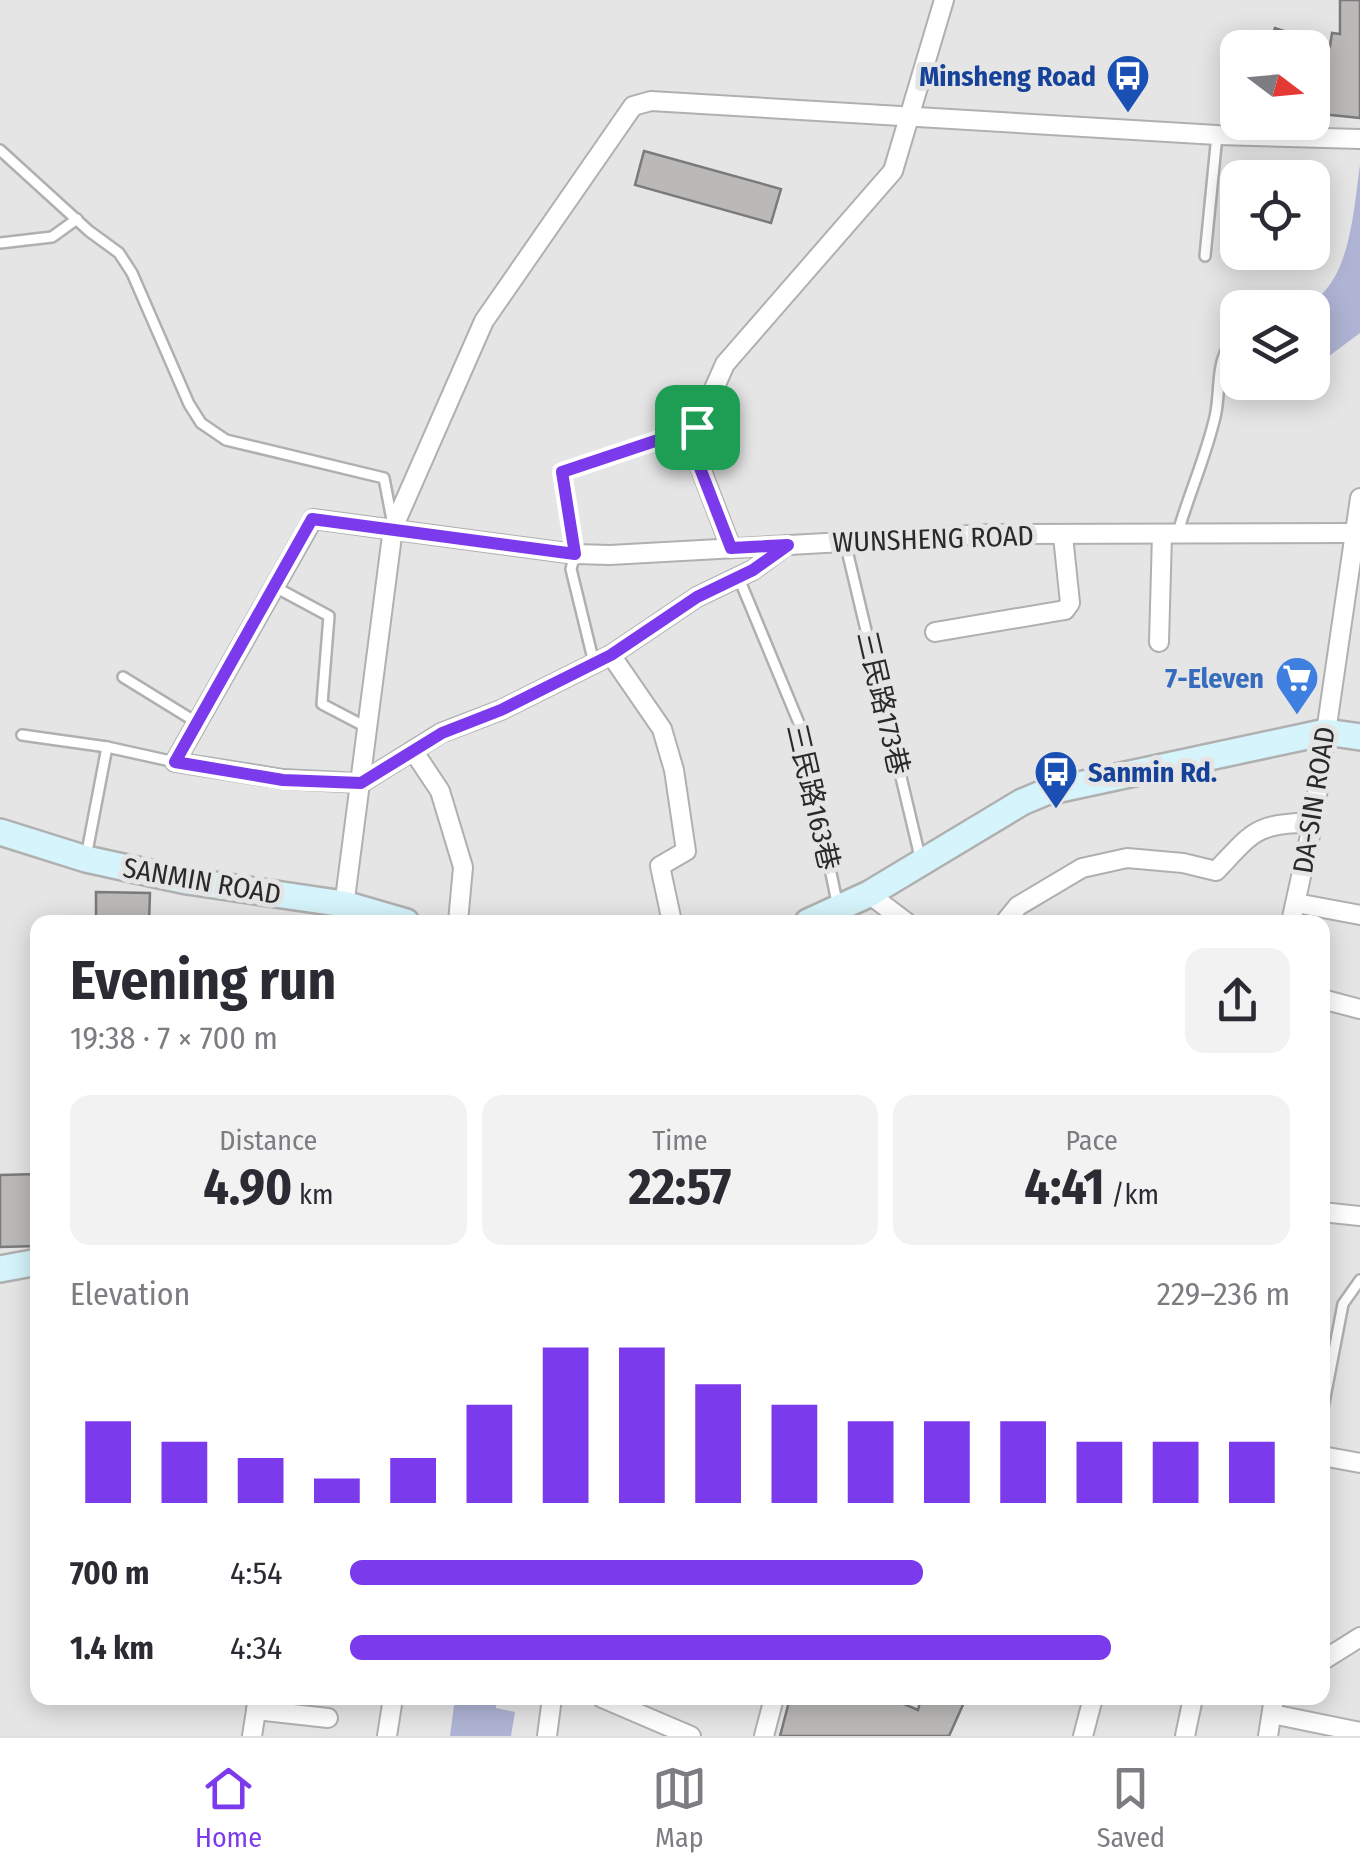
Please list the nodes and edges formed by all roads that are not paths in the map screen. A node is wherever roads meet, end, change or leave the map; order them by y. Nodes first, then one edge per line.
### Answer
1 (944, 0) edge
2 (910, 114) junction
3 (1217, 135) junction
4 (1360, 140) edge
5 (0, 150) edge
6 (77, 219) junction
7 (0, 243) edge
8 (1205, 256) dead end
9 (1220, 372) edge
10 (697, 427) junction
11 (1360, 498) edge
12 (1357, 524) edge
13 (393, 528) junction
14 (1170, 535) junction
15 (1063, 536) junction
16 (845, 542) junction
17 (788, 545) junction
18 (731, 548) junction
19 (575, 554) junction
20 (738, 576) junction
21 (273, 586) junction
22 (936, 632) dead end
23 (1159, 642) dead end
24 (602, 659) junction
25 (123, 678) dead end
26 (198, 723) junction
27 (368, 728) junction
28 (1326, 732) junction
29 (22, 735) dead end
30 (1360, 738) edge
31 (107, 747) junction
32 (414, 752) junction
33 (175, 762) junction
34 (361, 783) junction
35 (1313, 822) junction
36 (0, 832) edge
37 (86, 859) junction
38 (922, 864) junction
39 (869, 894) junction
40 (1296, 904) junction
41 (838, 908) junction
42 (343, 913) edge
43 (459, 915) edge
44 (670, 915) edge
45 (823, 915) edge
46 (897, 915) edge
47 (1011, 915) edge
48 (1293, 915) edge
49 (1360, 915) edge
50 (1330, 1002) edge
51 (1360, 1009) edge
52 (1330, 1213) edge
53 (1360, 1216) edge
54 (30, 1263) edge
55 (0, 1268) edge
56 (1360, 1280) edge
57 (1330, 1371) edge
58 (1330, 1457) edge
59 (1360, 1462) edge
60 (1360, 1637) edge
61 (1330, 1656) edge
62 (257, 1705) edge
63 (262, 1705) edge
64 (391, 1705) edge
65 (551, 1705) edge
66 (618, 1705) edge
67 (772, 1705) edge
68 (1090, 1705) edge
69 (1191, 1705) edge
70 (1273, 1706) edge
71 (328, 1718) dead end
72 (1360, 1732) edge
73 (252, 1736) edge
74 (387, 1736) edge
75 (546, 1736) edge
76 (691, 1736) edge
77 (764, 1736) edge
78 (1083, 1736) edge
79 (1184, 1736) edge
80 (1268, 1736) edge

1 - 2 street
2 - 3 street
2 - 10 street
2 - 13 street
3 - 4 street
3 - 8 lane
5 - 6 lane
6 - 7 lane
6 - 13 lane
9 - 14 lane
10 - 18 street
10 - 19 lane
11 - 12 street, DA-SIN ROAD
12 - 14 street, WUNSHENG ROAD
12 - 28 street, DA-SIN ROAD
13 - 19 street, WUNSHENG ROAD
13 - 21 street, WUNSHENG ROAD
13 - 27 street
14 - 15 street, WUNSHENG ROAD
14 - 23 street
15 - 16 street, WUNSHENG ROAD
15 - 22 street
16 - 17 street, WUNSHENG ROAD
16 - 38 lane, 三民路173巷
17 - 18 street, WUNSHENG ROAD
17 - 20 street
18 - 19 street, WUNSHENG ROAD
19 - 24 lane
20 - 24 street
20 - 41 lane, 三民路163巷
21 - 26 street
21 - 27 lane
24 - 32 street
24 - 44 street
25 - 26 lane
26 - 33 street
27 - 34 street
28 - 30 main road
28 - 35 street, DA-SIN ROAD
28 - 38 main road
29 - 31 lane
31 - 33 lane
31 - 37 lane
32 - 34 street
32 - 43 street
33 - 34 street
34 - 42 street
35 - 40 street, DA-SIN ROAD
35 - 47 street
36 - 37 main road, SANMIN ROAD
37 - 42 main road, SANMIN ROAD
38 - 39 main road
39 - 41 main road
39 - 46 street
40 - 48 street, DA-SIN ROAD
40 - 49 street
41 - 45 main road
50 - 51 street
52 - 53 street
54 - 55 main road
56 - 57 lane
58 - 59 street
60 - 61 street
62 - 73 street
63 - 71 street
64 - 74 street
65 - 75 street
66 - 76 street
67 - 77 street
68 - 78 street
69 - 79 street
70 - 72 street
70 - 80 street

